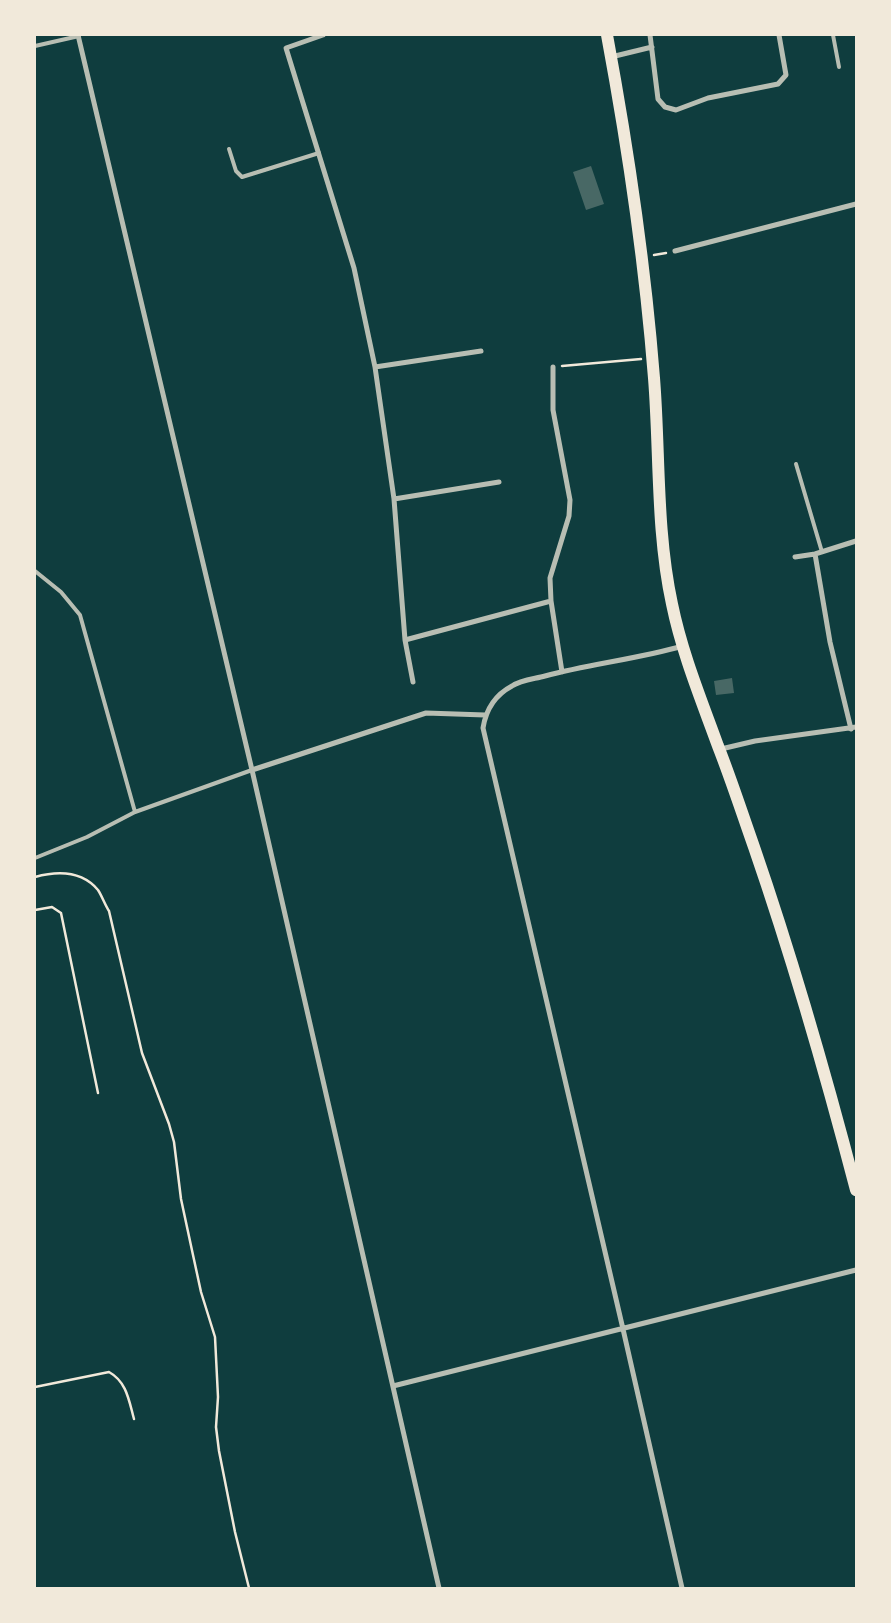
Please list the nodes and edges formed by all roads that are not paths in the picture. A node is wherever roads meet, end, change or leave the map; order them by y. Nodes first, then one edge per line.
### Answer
1 (323, 35) edge
2 (607, 35) edge
3 (650, 35) edge
4 (779, 35) edge
5 (833, 35) edge
6 (79, 36) edge
7 (35, 46) edge
8 (652, 47) junction
9 (611, 57) junction
10 (839, 67) dead end
11 (229, 150) dead end
12 (319, 153) junction
13 (856, 204) edge
14 (675, 251) road end
15 (481, 351) dead end
16 (375, 367) junction
17 (553, 367) road end
18 (796, 464) dead end
19 (499, 482) dead end
20 (394, 499) junction
21 (856, 541) edge
22 (822, 552) junction
23 (815, 554) junction
24 (795, 557) dead end
25 (35, 571) edge
26 (551, 602) junction
27 (406, 640) junction
28 (683, 646) junction
29 (562, 672) junction
30 (413, 682) dead end
31 (485, 715) junction
32 (854, 728) edge
33 (720, 750) junction
34 (252, 770) junction
35 (135, 812) junction
36 (35, 858) edge
37 (856, 1190) edge
38 (856, 1270) edge
39 (623, 1329) junction
40 (393, 1386) junction
41 (439, 1588) edge
42 (682, 1588) edge

1 - 12 street
2 - 9 main road
3 - 8 street
4 - 8 street
5 - 10 lane
6 - 7 lane
6 - 34 street
8 - 9 street
9 - 28 main road
11 - 12 lane
12 - 16 street
13 - 14 street
15 - 16 street
16 - 20 street
17 - 26 street
18 - 22 lane
19 - 20 street
20 - 27 street
21 - 22 street
22 - 23 street
23 - 24 street
23 - 32 street
25 - 35 lane
26 - 27 street
26 - 29 street
27 - 30 street
28 - 29 street
28 - 33 main road
29 - 31 street
31 - 34 street
31 - 39 street
32 - 33 street
33 - 37 main road
34 - 35 lane
34 - 40 street
35 - 36 lane
38 - 39 street
39 - 40 street
39 - 42 street
40 - 41 street

